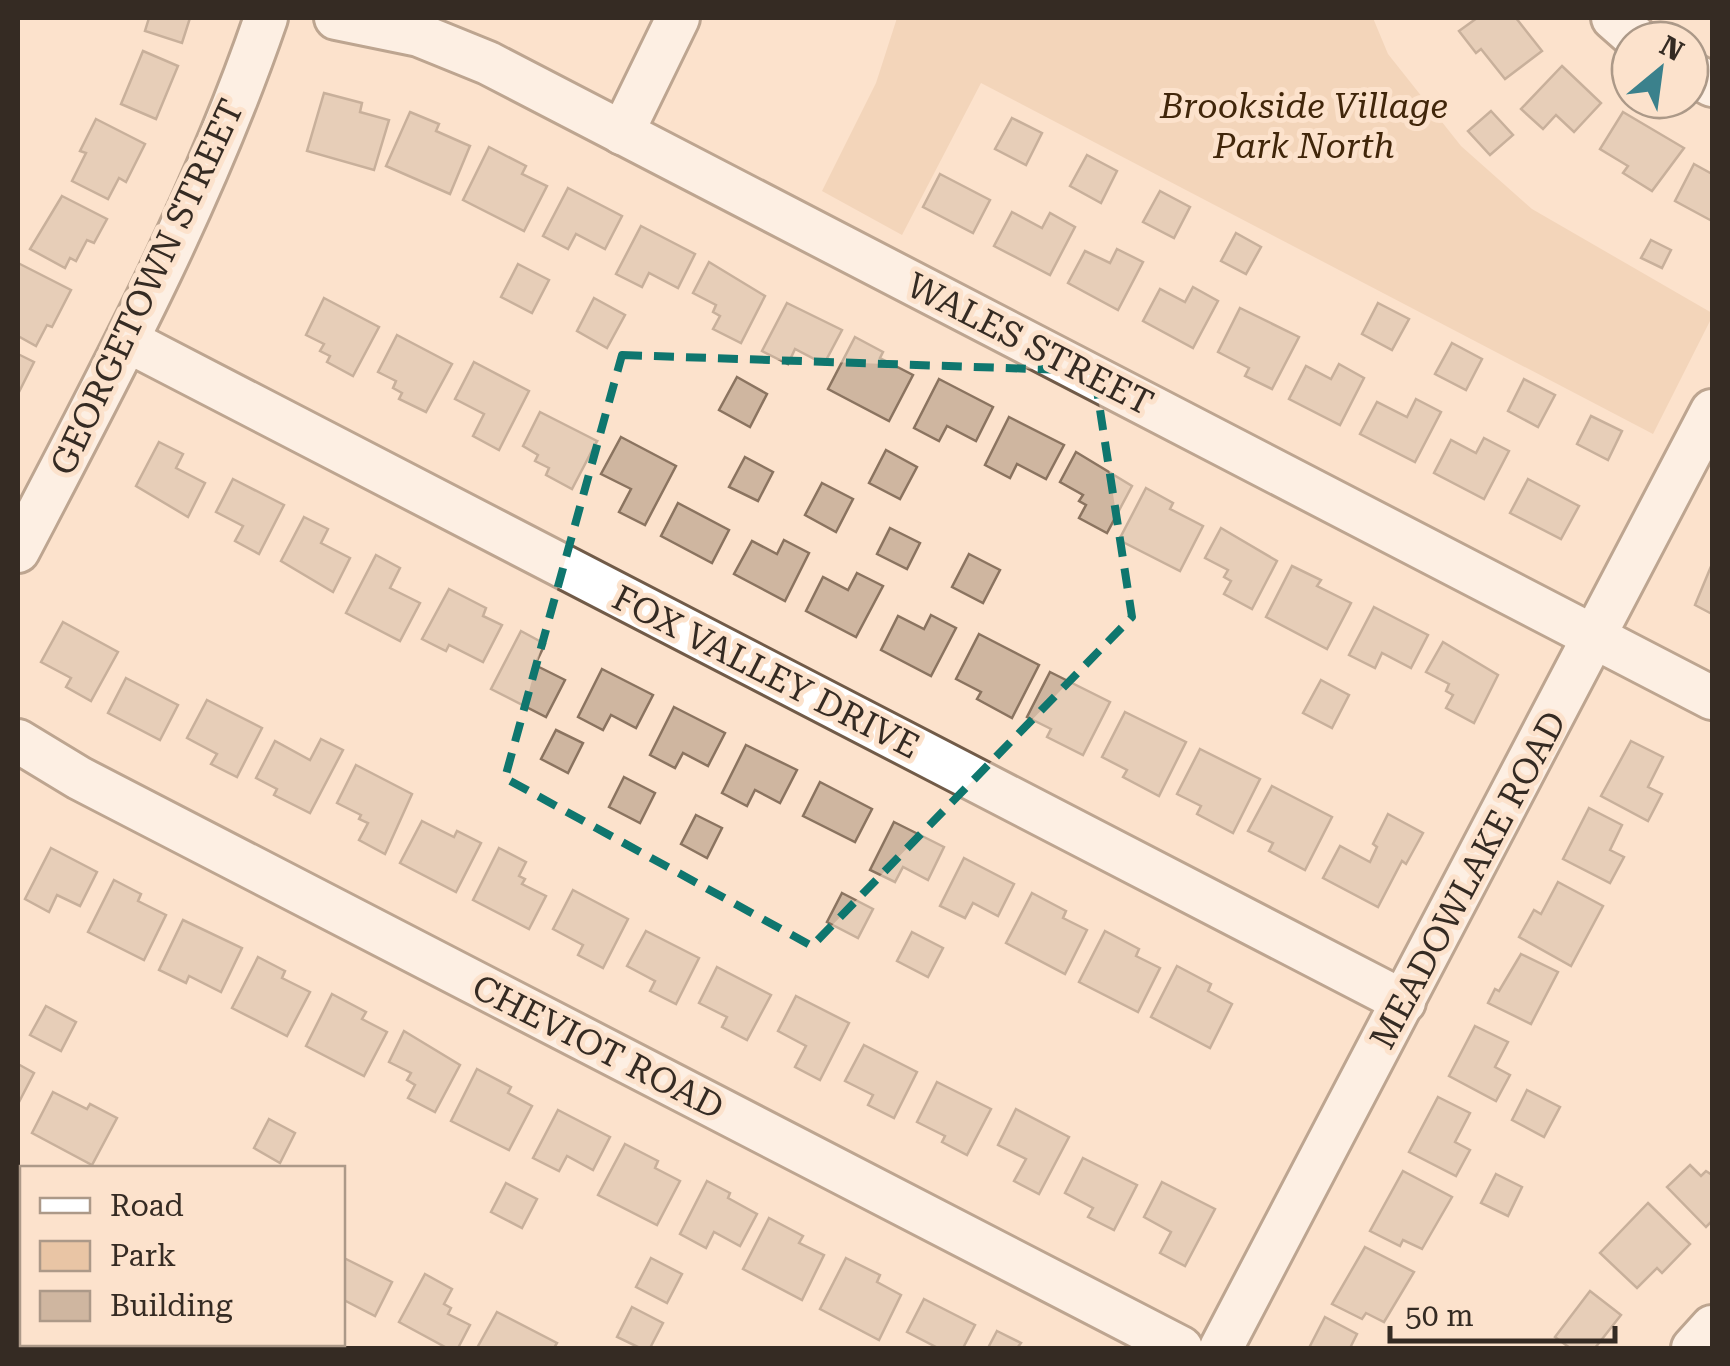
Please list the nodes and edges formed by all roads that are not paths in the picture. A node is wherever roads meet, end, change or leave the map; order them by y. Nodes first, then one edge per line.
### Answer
1 (266, 18) edge
2 (336, 18) edge
3 (678, 18) edge
4 (622, 133) junction
5 (128, 341) junction
6 (1712, 411) edge
7 (18, 552) edge
8 (1595, 638) junction
9 (1712, 698) edge
10 (18, 741) edge
11 (1404, 1002) junction
12 (1712, 1327) edge
13 (1181, 1348) edge
14 (1221, 1348) edge
15 (1693, 1348) edge

1 - 5 street, GEORGETOWN STREET
2 - 4 street, WALES STREET
3 - 4 street
4 - 8 street, WALES STREET
5 - 7 street, GEORGETOWN STREET
5 - 11 street, FOX VALLEY DRIVE
6 - 8 street, MEADOWLAKE ROAD
8 - 9 street, WALES STREET
8 - 11 street, MEADOWLAKE ROAD
10 - 13 street, CHEVIOT ROAD
11 - 14 street, MEADOWLAKE ROAD
12 - 15 street

